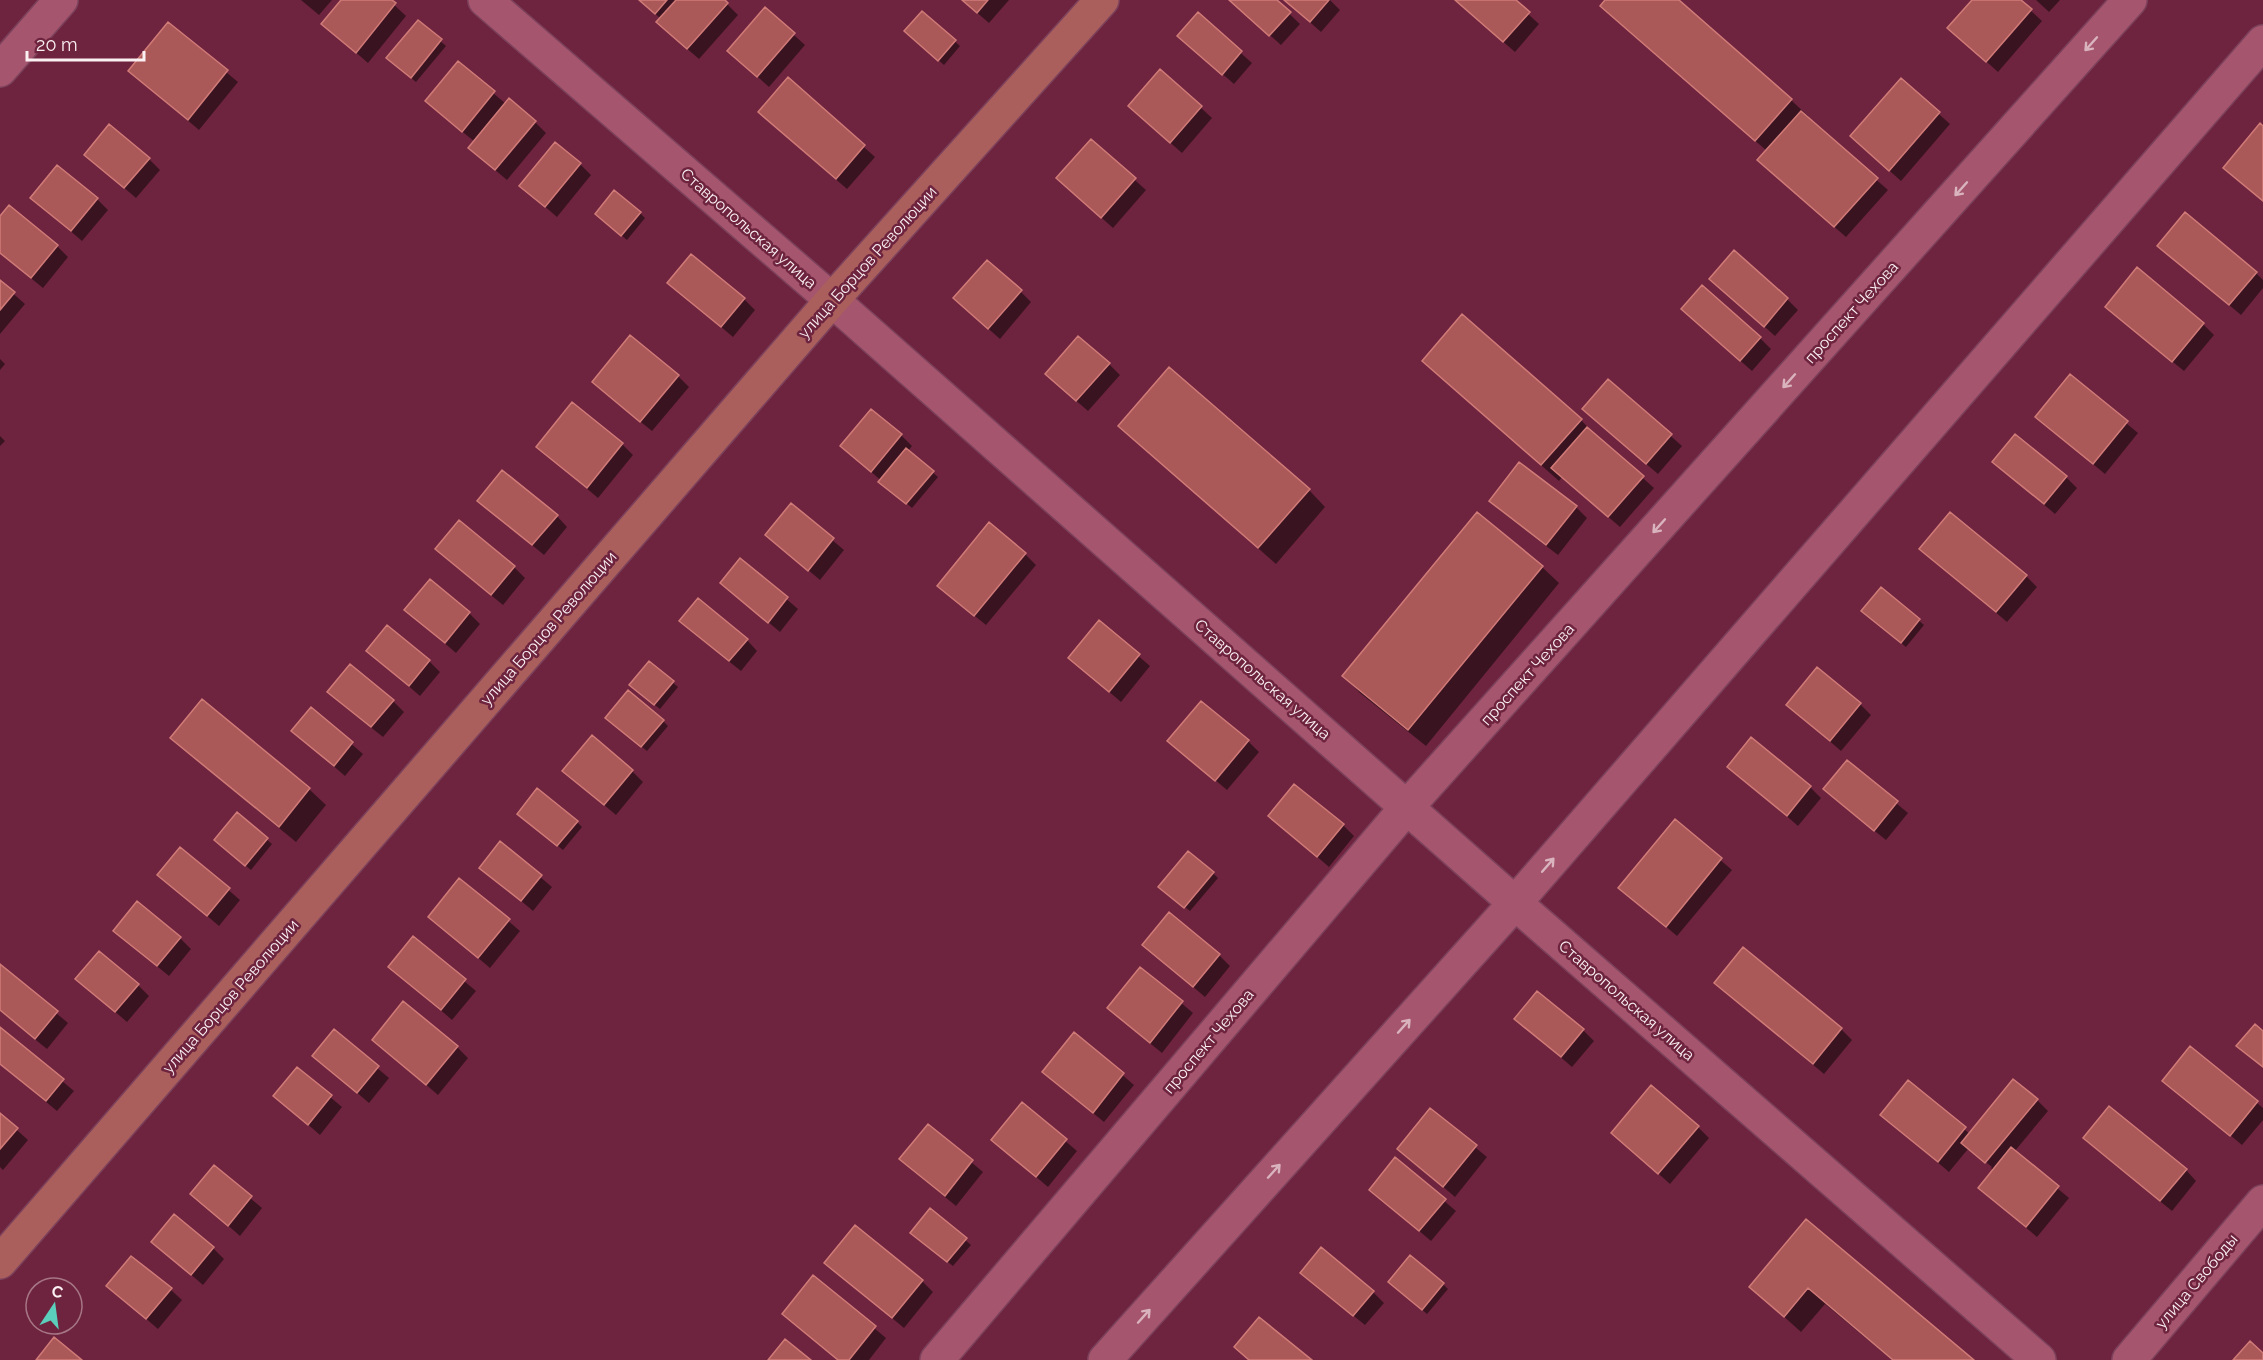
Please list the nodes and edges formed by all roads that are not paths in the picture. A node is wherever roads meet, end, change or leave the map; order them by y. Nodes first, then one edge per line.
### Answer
1 (61, 0) edge
2 (485, 0) edge
3 (1102, 0) edge
4 (2130, 0) edge
5 (2263, 42) edge
6 (0, 70) edge
7 (832, 300) junction
8 (1407, 807) junction
9 (1515, 903) junction
10 (2263, 1202) edge
11 (0, 1262) edge
12 (937, 1360) edge
13 (1105, 1360) edge
14 (2039, 1360) edge
15 (2129, 1360) edge

1 - 6 street
2 - 7 street, Ставропольская улица
3 - 7 street, улица Борцов Революции
4 -> 8 street, проспект Чехова
9 -> 5 street
7 - 8 street, Ставропольская улица
7 - 11 street, улица Борцов Революции
8 - 9 street, Ставропольская улица
8 - 12 street, проспект Чехова
13 -> 9 street
9 - 14 street, Ставропольская улица
10 - 15 street, улица Свободы

